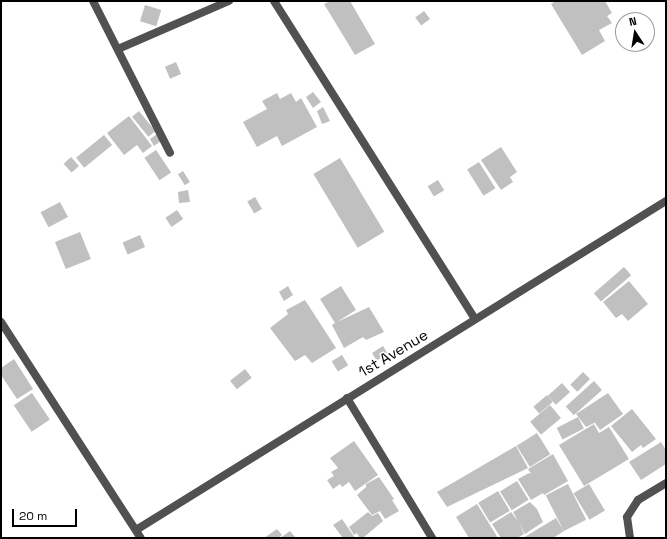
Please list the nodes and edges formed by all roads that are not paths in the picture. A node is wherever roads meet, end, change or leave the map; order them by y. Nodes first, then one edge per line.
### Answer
1 (92, 1) edge
2 (229, 1) edge
3 (274, 1) edge
4 (118, 49) junction
5 (170, 153) dead end
6 (666, 201) edge
7 (476, 319) junction
8 (1, 322) edge
9 (347, 398) junction
10 (666, 482) edge
11 (136, 530) junction
12 (141, 538) edge
13 (432, 538) edge
14 (630, 538) edge

1 - 4 street
2 - 4 street
3 - 7 street
4 - 5 street
6 - 7 street, 1st Avenue
7 - 9 street, 1st Avenue
8 - 11 street
9 - 11 street, 1st Avenue
9 - 13 street
10 - 14 street
11 - 12 street

